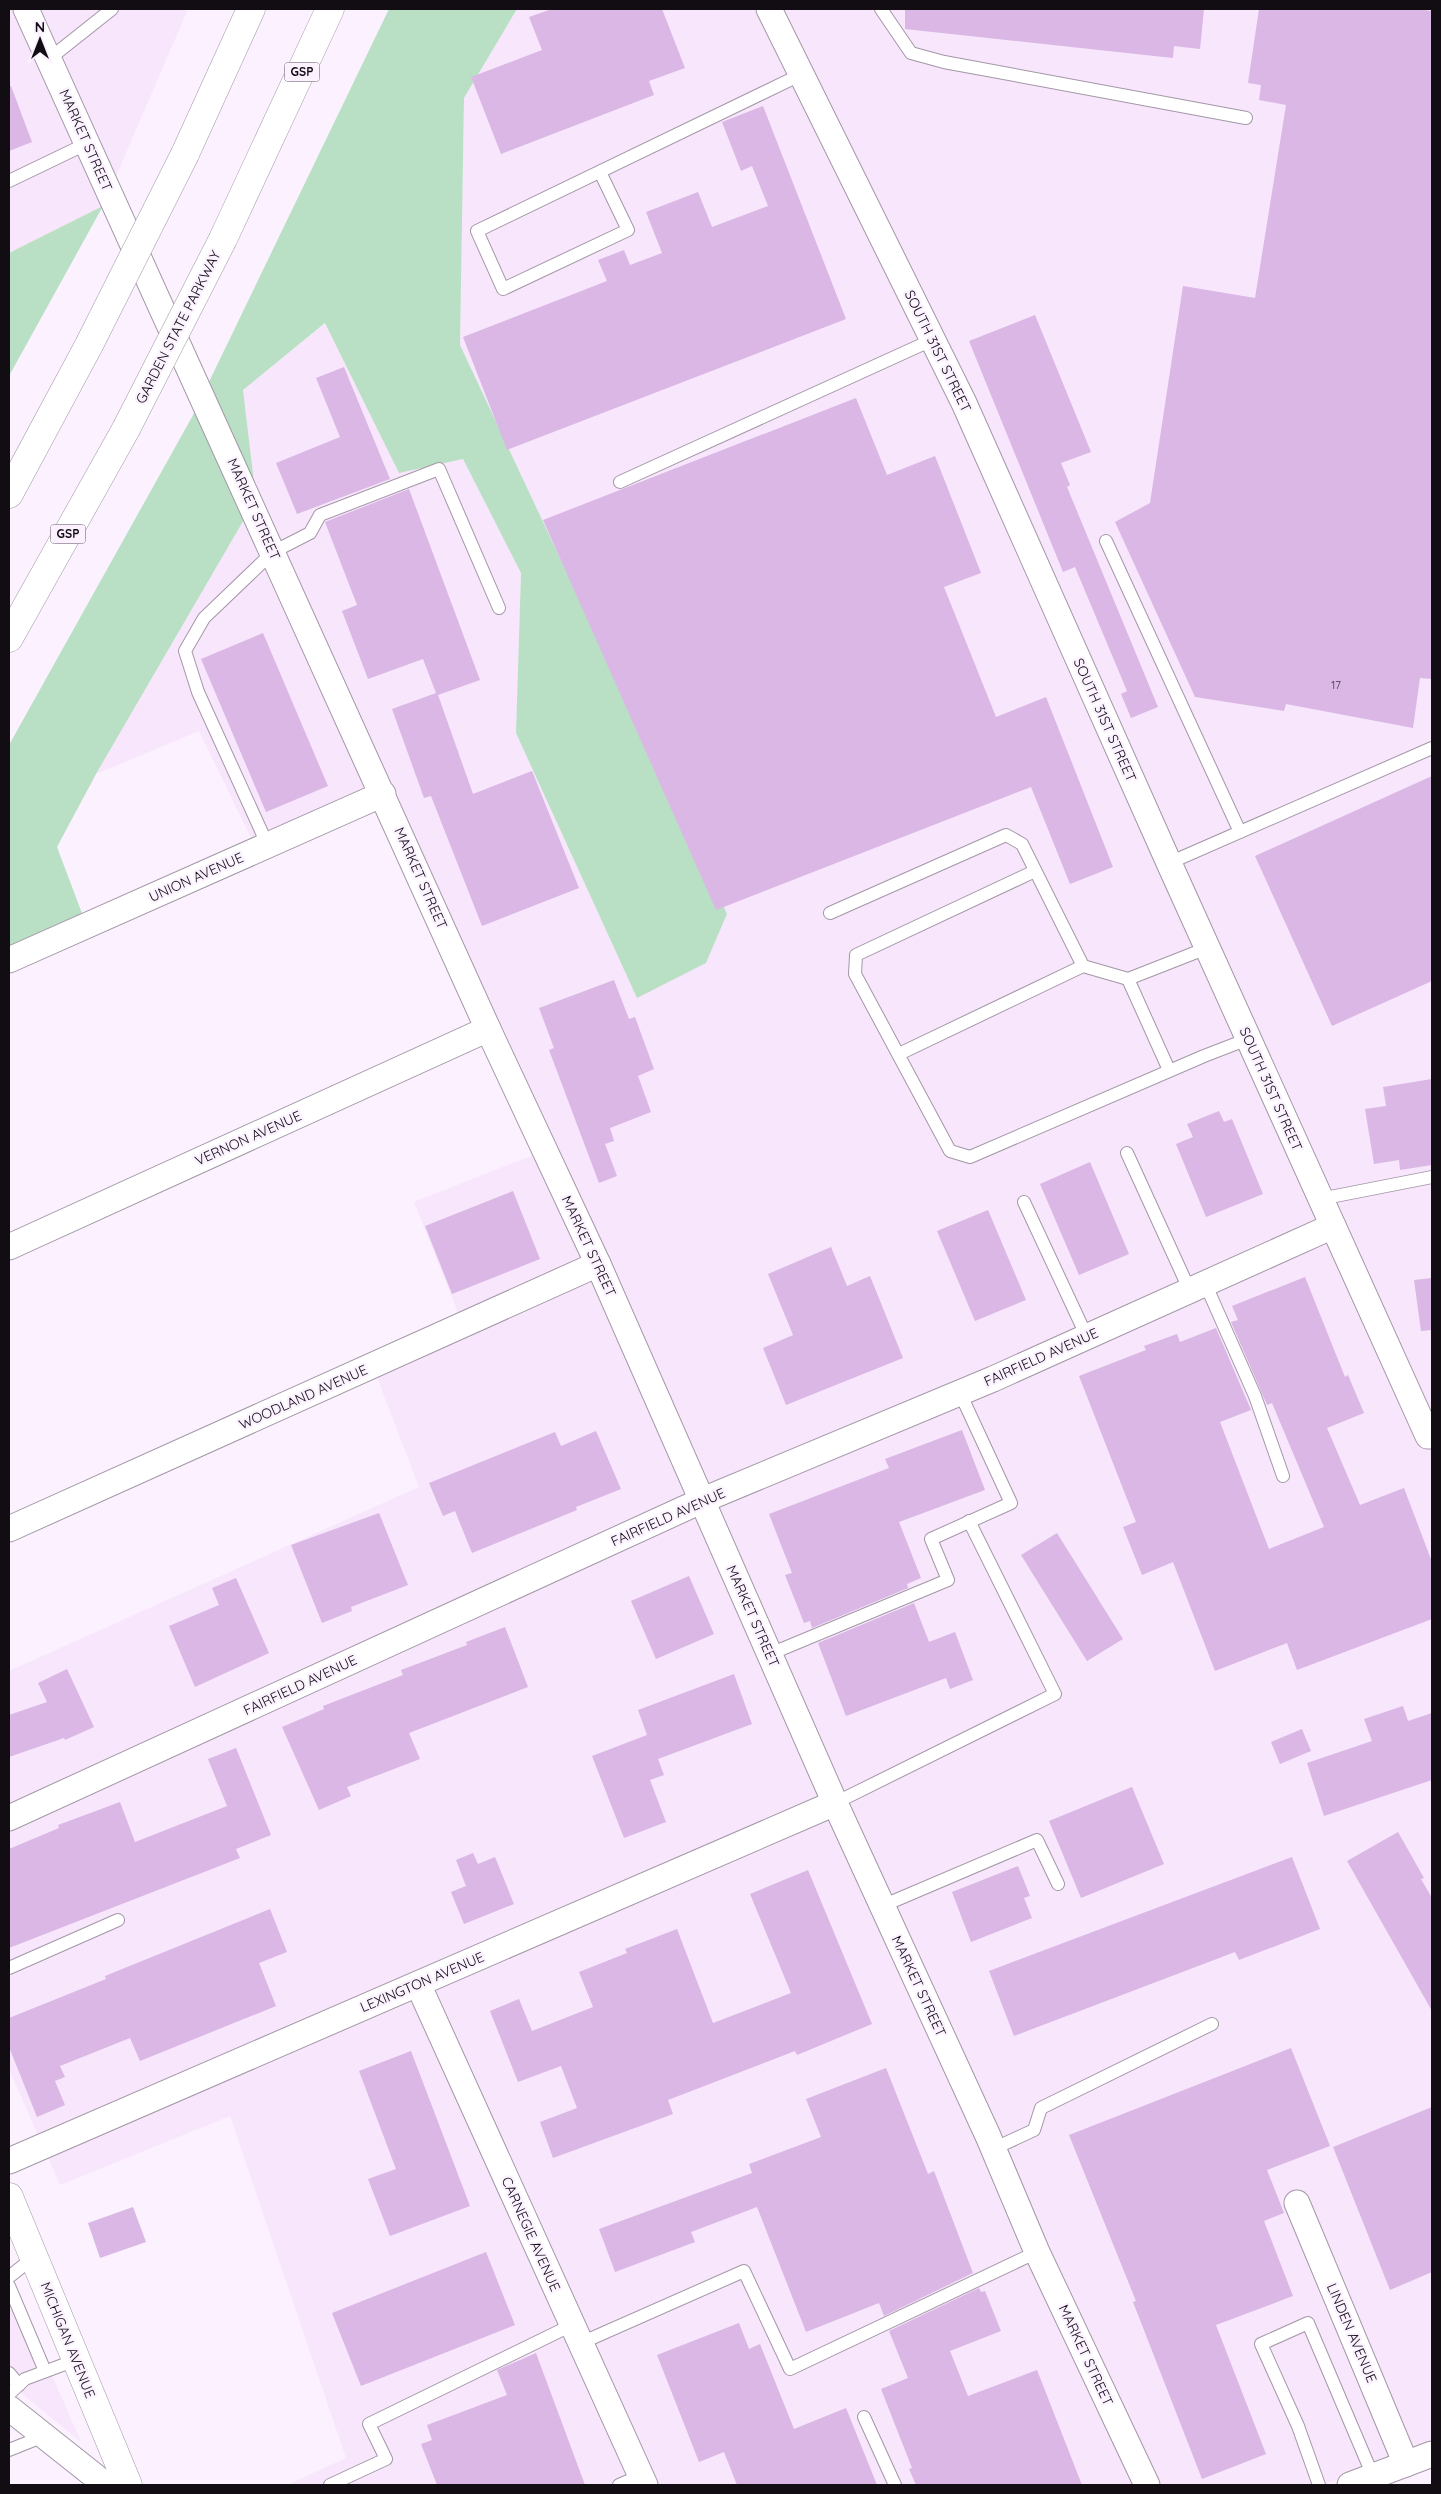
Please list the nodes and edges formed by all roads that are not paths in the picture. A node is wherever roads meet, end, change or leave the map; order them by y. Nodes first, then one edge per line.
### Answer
1 (26, 9) edge
2 (112, 9) edge
3 (251, 9) edge
4 (330, 9) edge
5 (770, 9) edge
6 (881, 9) edge
7 (49, 59) junction
8 (800, 75) junction
9 (1246, 118) dead end
10 (88, 144) junction
11 (600, 172) junction
12 (9, 181) edge
13 (932, 340) junction
14 (620, 482) dead end
15 (9, 494) edge
16 (1106, 541) dead end
17 (273, 552) junction
18 (499, 608) dead end
19 (9, 638) edge
20 (1432, 748) edge
21 (384, 794) junction
22 (1240, 832) junction
23 (268, 846) junction
24 (1168, 863) junction
25 (1035, 871) junction
26 (830, 913) dead end
27 (1207, 948) junction
28 (9, 960) edge
29 (1083, 966) junction
30 (1128, 979) junction
31 (488, 1029) junction
32 (1248, 1039) junction
33 (899, 1054) junction
34 (1169, 1070) junction
35 (1127, 1153) dead end
36 (1432, 1177) edge
37 (1320, 1199) junction
38 (1024, 1202) dead end
39 (1333, 1226) junction
40 (9, 1247) edge
41 (598, 1264) junction
42 (1198, 1287) junction
43 (1087, 1336) junction
44 (960, 1393) junction
45 (1431, 1440) edge
46 (1283, 1476) dead end
47 (703, 1500) junction
48 (969, 1521) junction
49 (9, 1529) edge
50 (770, 1654) junction
51 (835, 1803) junction
52 (9, 1818) edge
53 (1058, 1884) dead end
54 (882, 1906) junction
55 (118, 1920) dead end
56 (9, 1968) edge
57 (418, 1984) junction
58 (1212, 2024) dead end
59 (994, 2149) junction
60 (9, 2161) edge
61 (9, 2197) edge
62 (1297, 2202) dead end
63 (1037, 2252) junction
64 (34, 2257) junction
65 (9, 2277) edge
66 (9, 2286) edge
67 (577, 2334) junction
68 (76, 2360) junction
69 (45, 2371) junction
70 (9, 2373) edge
71 (19, 2384) junction
72 (9, 2394) edge
73 (9, 2408) edge
74 (864, 2417) dead end
75 (44, 2436) junction
76 (9, 2450) edge
77 (1432, 2454) edge
78 (1406, 2464) junction
79 (1373, 2476) junction
80 (635, 2482) edge
81 (121, 2485) edge
82 (330, 2485) edge
83 (895, 2485) edge
84 (1147, 2485) edge
85 (1319, 2485) edge
86 (1350, 2485) edge

1 - 7 street, MARKET STREET
2 - 7 lane
3 - 15 main road, bridge
4 - 19 main road, GARDEN STATE PARKWAY / GSP, bridge
5 - 8 street, SOUTH 31ST STREET
6 - 9 lane
7 - 10 street, MARKET STREET
8 - 11 lane
8 - 13 street, SOUTH 31ST STREET
10 - 12 lane
10 - 17 street, MARKET STREET
11 - 11 lane
13 - 14 lane
13 - 24 street, SOUTH 31ST STREET
16 - 22 lane
17 - 18 lane
17 - 21 street, MARKET STREET
17 - 23 lane
20 - 22 lane
21 - 23 street, UNION AVENUE
21 - 31 street, MARKET STREET
22 - 24 lane
23 - 28 street, UNION AVENUE
24 - 27 street, SOUTH 31ST STREET
25 - 26 lane
25 - 29 lane
25 - 33 lane
27 - 30 lane
27 - 32 street, SOUTH 31ST STREET
29 - 30 lane
29 - 33 lane
30 - 34 lane
31 - 40 street, VERNON AVENUE
31 - 41 street, MARKET STREET
32 - 34 lane
32 - 37 street, SOUTH 31ST STREET
33 - 34 lane
35 - 42 lane
36 - 37 lane
37 - 39 street, SOUTH 31ST STREET
38 - 43 lane
39 - 42 street, FAIRFIELD AVENUE
39 - 45 street, SOUTH 31ST STREET
41 - 47 street, MARKET STREET
41 - 49 street, WOODLAND AVENUE
42 - 43 street, FAIRFIELD AVENUE
42 - 46 lane
43 - 44 street, FAIRFIELD AVENUE
44 - 47 street, FAIRFIELD AVENUE
44 - 48 lane
47 - 50 street, MARKET STREET
47 - 52 street, FAIRFIELD AVENUE
48 - 50 lane
48 - 51 lane
50 - 51 street, MARKET STREET
51 - 54 street, MARKET STREET
51 - 57 street, LEXINGTON AVENUE
53 - 54 lane
54 - 59 street, MARKET STREET
55 - 56 lane
57 - 60 street, LEXINGTON AVENUE
57 - 67 street, CARNEGIE AVENUE
58 - 59 lane
59 - 63 street, MARKET STREET
61 - 64 main road, MICHIGAN AVENUE
62 - 78 street, LINDEN AVENUE
63 - 67 lane
63 - 84 street, MARKET STREET
64 - 65 lane
64 - 68 main road, MICHIGAN AVENUE
66 - 69 lane
67 - 80 street, CARNEGIE AVENUE
67 - 82 lane
68 - 69 lane
68 - 81 main road, MICHIGAN AVENUE
69 - 71 lane
70 - 71 lane
71 - 72 lane
73 - 75 street
74 - 83 lane
75 - 76 lane
75 - 81 street
77 - 78 street
78 - 79 street
79 - 85 lane
79 - 86 street

